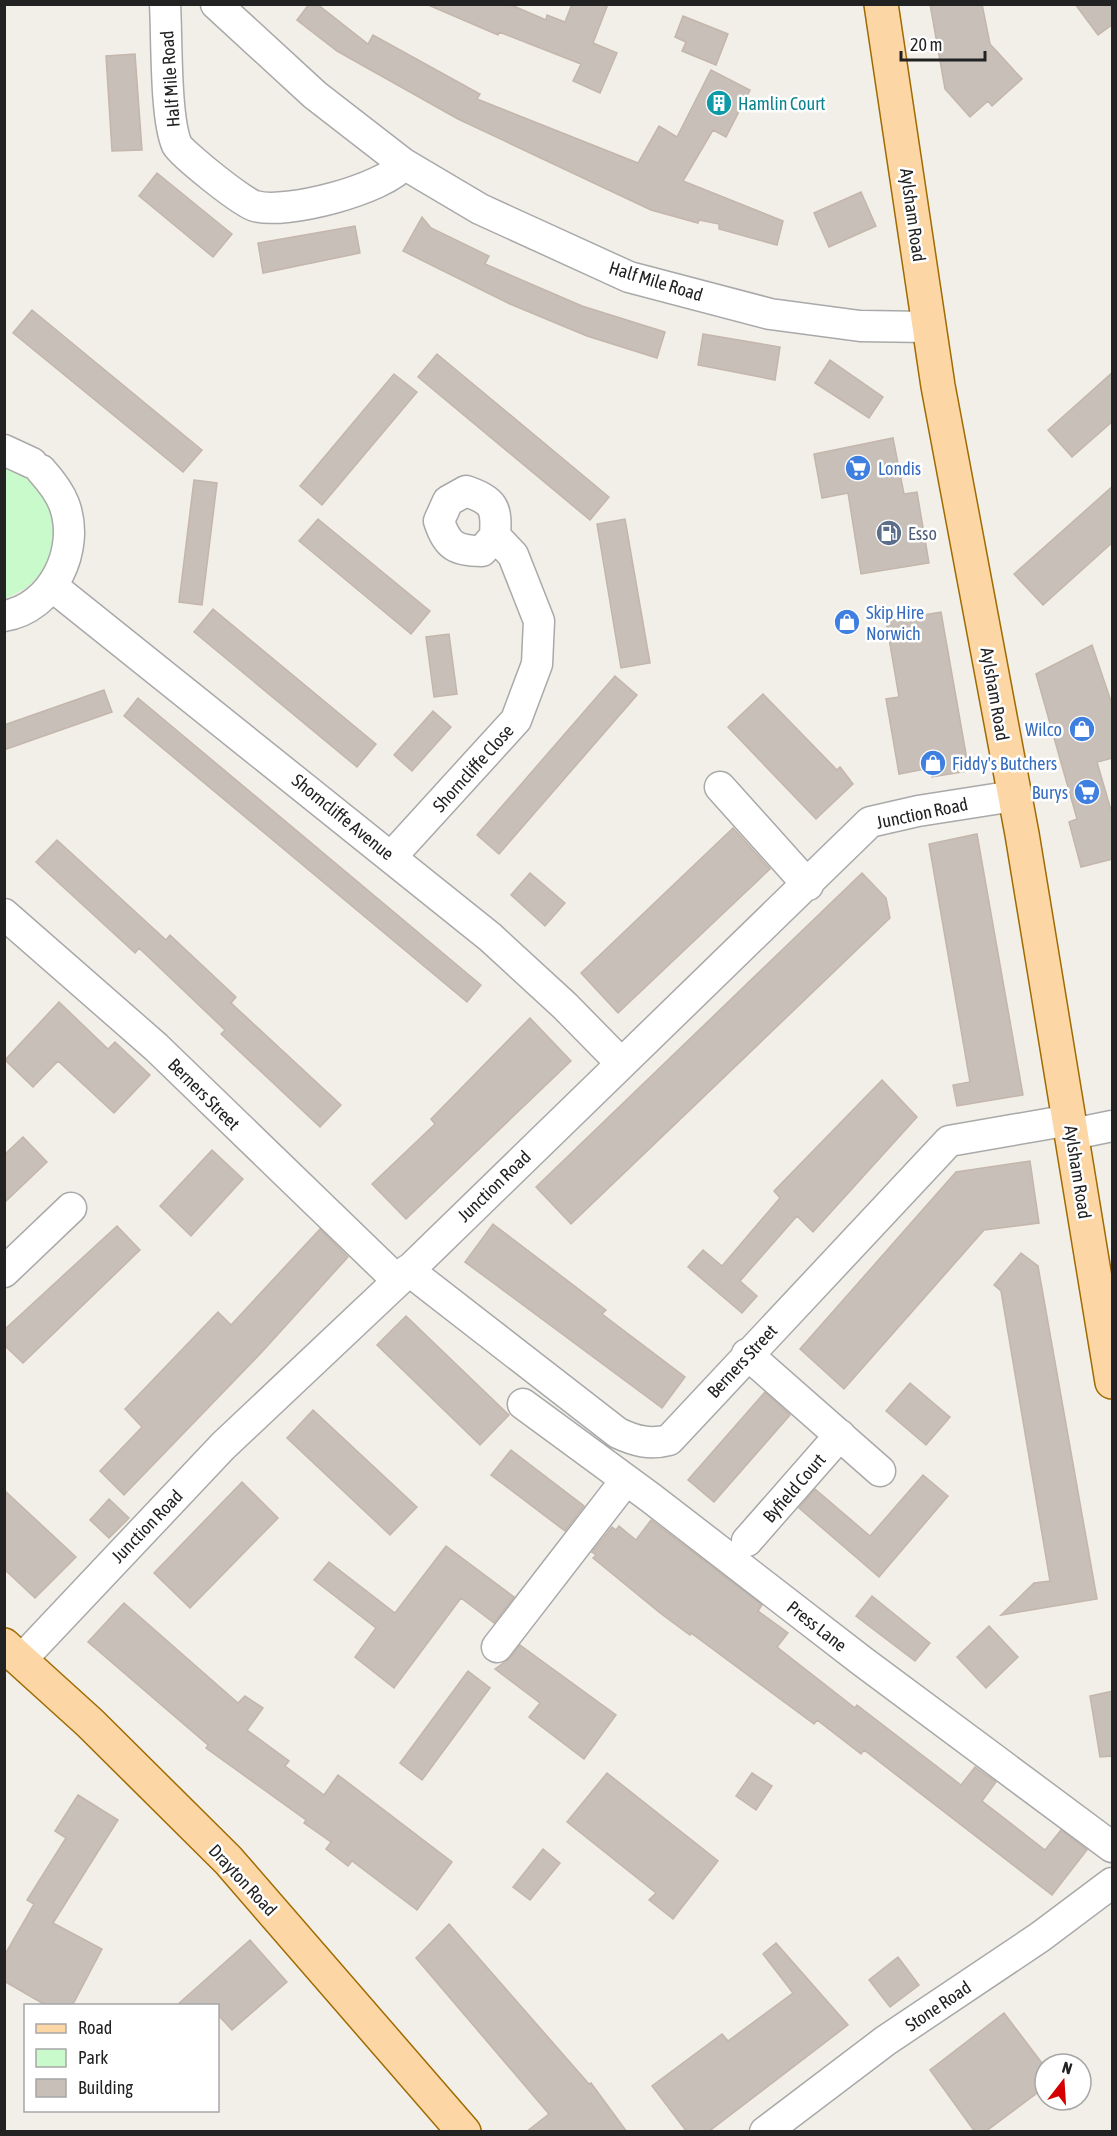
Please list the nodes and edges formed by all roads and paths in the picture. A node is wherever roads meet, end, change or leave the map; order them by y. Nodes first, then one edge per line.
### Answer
1 (165, 4) edge
2 (216, 4) edge
3 (881, 4) edge
4 (404, 164) junction
5 (928, 327) junction
6 (4, 450) edge
7 (495, 536) dead end
8 (52, 586) junction
9 (4, 616) edge
10 (720, 787) dead end
11 (1014, 796) junction
12 (392, 856) junction
13 (808, 885) junction
14 (4, 914) edge
15 (621, 1063) junction
16 (1113, 1126) edge
17 (1072, 1127) junction
18 (71, 1208) dead end
19 (4, 1272) edge
20 (403, 1276) junction
21 (747, 1354) junction
22 (1113, 1382) edge
23 (523, 1404) dead end
24 (840, 1435) junction
25 (880, 1471) dead end
26 (626, 1480) junction
27 (747, 1541) dead end
28 (497, 1647) dead end
29 (10, 1652) edge
30 (1113, 1847) edge
31 (1113, 1883) edge
32 (464, 2132) edge
33 (765, 2132) edge

1 - 4 street, Half Mile Road
2 - 4 street, Half Mile Road
3 - 5 main road, Aylsham Road
4 - 5 street, Half Mile Road
5 - 11 main road, Aylsham Road
6 - 8 street
7 - 12 street, Shorncliffe Close
8 - 9 street
8 - 12 street, Shorncliffe Avenue
10 - 13 street
11 - 13 street, Junction Road
11 - 17 main road, Aylsham Road
12 - 15 street, Shorncliffe Avenue
13 - 15 street, Junction Road
14 - 20 street, Berners Street
15 - 20 street, Junction Road
16 - 17 street, Berners Street
17 - 21 street, Berners Street
17 - 22 main road, Aylsham Road
18 - 19 street
20 - 21 street, Berners Street
20 - 29 street, Junction Road
21 - 24 street
23 - 26 street, Press Lane
24 - 25 street
24 - 27 street, Byfield Court
26 - 28 street
26 - 30 street, Press Lane
29 - 32 main road, Drayton Road
31 - 33 street, Stone Road

